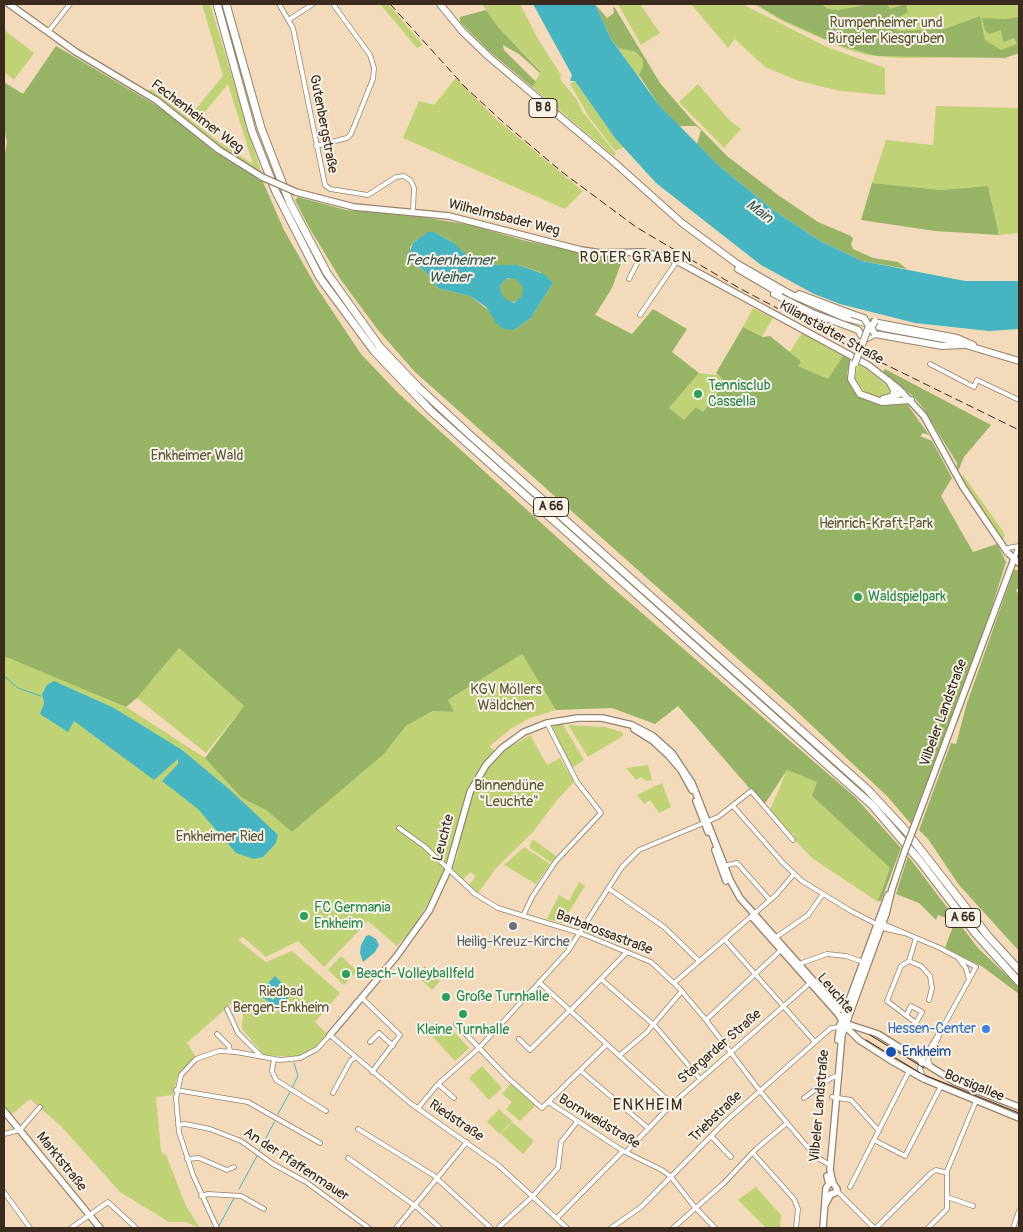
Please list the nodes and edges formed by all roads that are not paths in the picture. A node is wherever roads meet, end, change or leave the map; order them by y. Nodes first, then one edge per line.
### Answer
1 (9, 4) edge
2 (70, 4) edge
3 (217, 4) edge
4 (226, 4) edge
5 (279, 4) edge
6 (313, 4) edge
7 (333, 4) edge
8 (435, 4) edge
9 (440, 4) edge
10 (290, 19) junction
11 (48, 32) junction
12 (316, 146) junction
13 (358, 207) joint
14 (413, 211) junction
15 (643, 252) junction
16 (676, 261) junction
17 (629, 279) dead end
18 (765, 280) junction
19 (757, 281) junction
20 (640, 315) dead end
21 (875, 321) junction
22 (869, 325) junction
23 (875, 334) junction
24 (864, 338) junction
25 (965, 345) junction
26 (978, 349) junction
27 (1019, 361) edge
28 (930, 364) dead end
29 (889, 381) junction
30 (903, 393) junction
31 (893, 399) junction
32 (911, 400) junction
33 (1019, 400) edge
34 (1019, 546) edge
35 (1008, 550) junction
36 (1018, 563) edge
37 (1010, 570) junction
38 (546, 722) junction
39 (733, 806) junction
40 (706, 822) junction
41 (399, 828) dead end
42 (792, 840) dead end
43 (722, 866) junction
44 (448, 870) junction
45 (794, 874) junction
46 (608, 888) junction
47 (892, 889) junction
48 (823, 894) junction
49 (770, 900) junction
50 (753, 915) junction
51 (523, 916) junction
52 (883, 924) junction
53 (889, 930) junction
54 (580, 932) junction
55 (904, 933) junction
56 (775, 938) junction
57 (916, 938) junction
58 (725, 940) junction
59 (876, 941) junction
60 (780, 950) junction
61 (627, 952) junction
62 (954, 955) junction
63 (699, 961) junction
64 (909, 961) junction
65 (864, 962) junction
66 (799, 964) junction
67 (976, 967) junction
68 (1019, 970) edge
69 (754, 973) junction
70 (970, 977) junction
71 (601, 979) junction
72 (539, 982) junction
73 (968, 982) junction
74 (1019, 982) edge
75 (674, 983) junction
76 (810, 984) junction
77 (682, 991) junction
78 (362, 998) junction
79 (929, 1000) dead end
80 (831, 1004) junction
81 (784, 1007) junction
82 (847, 1008) junction
83 (227, 1009) dead end
84 (569, 1011) junction
85 (907, 1014) junction
86 (706, 1020) junction
87 (456, 1024) dead end
88 (653, 1024) junction
89 (843, 1024) junction
90 (943, 1028) junction
91 (852, 1033) junction
92 (217, 1034) dead end
93 (330, 1035) junction
94 (519, 1039) dead end
95 (841, 1041) junction
96 (370, 1042) dead end
97 (815, 1042) junction
98 (932, 1042) junction
99 (606, 1045) junction
100 (393, 1046) junction
101 (478, 1048) junction
102 (230, 1051) junction
103 (731, 1052) junction
104 (619, 1056) junction
105 (263, 1057) junction
106 (355, 1058) junction
107 (274, 1059) junction
108 (915, 1059) junction
109 (921, 1063) junction
110 (581, 1071) junction
111 (909, 1071) junction
112 (372, 1072) junction
113 (836, 1076) junction
114 (700, 1079) junction
115 (924, 1079) junction
116 (955, 1082) junction
117 (438, 1084) junction
118 (941, 1086) junction
119 (176, 1090) junction
120 (760, 1091) junction
121 (333, 1093) dead end
122 (834, 1097) junction
123 (454, 1098) dead end
124 (804, 1098) dead end
125 (976, 1101) junction
126 (550, 1103) junction
127 (672, 1104) junction
128 (40, 1107) dead end
129 (1019, 1107) edge
130 (418, 1108) junction
131 (4, 1111) edge
132 (326, 1111) dead end
133 (1019, 1118) edge
134 (577, 1122) junction
135 (787, 1123) junction
136 (178, 1125) junction
137 (648, 1128) junction
138 (358, 1129) dead end
139 (20, 1130) junction
140 (879, 1131) junction
141 (4, 1134) edge
142 (710, 1136) junction
143 (874, 1140) junction
144 (467, 1142) junction
145 (320, 1143) dead end
146 (625, 1152) junction
147 (753, 1153) junction
148 (731, 1157) dead end
149 (348, 1158) dead end
150 (187, 1159) junction
151 (828, 1164) junction
152 (234, 1167) dead end
153 (947, 1173) junction
154 (671, 1177) junction
155 (436, 1178) junction
156 (831, 1184) junction
157 (850, 1187) dead end
158 (4, 1192) edge
159 (831, 1192) junction
160 (202, 1196) junction
161 (533, 1196) junction
162 (948, 1197) junction
163 (415, 1205) junction
164 (973, 1206) dead end
165 (696, 1208) junction
166 (264, 1209) dead end
167 (1019, 1211) edge
168 (89, 1216) junction
169 (556, 1218) junction
170 (30, 1228) edge
171 (71, 1228) edge
172 (100, 1228) edge
173 (136, 1228) edge
174 (217, 1228) edge
175 (369, 1228) edge
176 (396, 1228) edge
177 (440, 1228) edge
178 (491, 1228) edge
179 (498, 1228) edge
180 (567, 1228) edge
181 (611, 1228) edge
182 (673, 1228) edge
183 (716, 1228) edge
184 (796, 1228) edge
185 (822, 1228) edge
186 (875, 1228) edge
187 (928, 1228) edge
188 (1013, 1228) edge

1 - 11 street, Fechenheimer Weg
2 - 11 street
3 - 74 highway, A 66
4 - 68 highway, A 66
5 - 10 street, Gutenbergstraße
6 - 10 street
7 - 12 street
8 - 19 main road, B 8
9 - 18 main road, B 8
10 - 12 street, Gutenbergstraße
11 - 13 street, Fechenheimer Weg, bridge
12 - 14 street, Gutenbergstraße
13 - 14 street, Wilhelmsbader Weg
14 - 15 street, Wilhelmsbader Weg
15 - 16 street, Wilhelmsbader Weg
15 - 17 street
16 - 20 street
16 - 29 street, Kilianstädter Straße
18 - 22 main road, bridge
18 - 25 main road, B 8
19 - 24 main road
19 - 25 main road, B 8
21 - 22 main road, bridge
21 - 23 main road, bridge
21 - 26 main road
22 - 24 main road, bridge
23 - 24 main road, bridge
23 - 25 main road
24 - 31 main road, bridge
25 - 26 main road, B 8
26 - 27 main road, B 8
28 - 33 street
29 - 30 street, Kilianstädter Straße
29 - 31 main road
30 - 31 main road
30 - 32 street, Kilianstädter Straße
31 - 32 main road
32 - 35 street, Kilianstädter Straße
34 - 35 street, Vilbeler Landstraße
34 - 36 street, Vilbeler Landstraße
35 - 36 street
35 - 37 street
36 - 37 street, Vilbeler Landstraße
37 - 47 street, Vilbeler Landstraße, bridge
38 - 40 street, Leuchte
38 - 44 street, Leuchte
38 - 51 street
39 - 40 street
39 - 42 street
39 - 45 street
40 - 43 street, Leuchte
40 - 46 street
41 - 44 street, Barbarossastraße
43 - 49 street
43 - 50 street, Leuchte
44 - 51 street, Barbarossastraße
44 - 78 street, Leuchte
45 - 48 street
45 - 49 street
46 - 54 street
46 - 63 street
47 - 52 street, Vilbeler Landstraße
47 - 52 street, Vilbeler Landstraße
48 - 52 street
48 - 56 street
49 - 50 street
50 - 56 street, Leuchte
50 - 58 street
50 - 60 street, Leuchte
51 - 54 street, Barbarossastraße
52 - 53 street
52 - 55 street
52 - 59 street, Vilbeler Landstraße
52 - 65 street, Vilbeler Landstraße
53 - 55 street
53 - 59 street
54 - 61 street, Barbarossastraße
54 - 72 street
55 - 57 street
56 - 66 street, Leuchte
57 - 62 street
57 - 64 street
58 - 63 street
58 - 69 street
59 - 89 street, Vilbeler Landstraße
60 - 69 street
60 - 76 street, Leuchte
61 - 71 street
61 - 75 street, Barbarossastraße
62 - 67 street
62 - 70 street
63 - 75 street
64 - 79 street
64 - 85 street
65 - 66 street
65 - 82 street, Vilbeler Landstraße
66 - 80 street, Leuchte
67 - 70 street
67 - 73 street
69 - 81 street
69 - 86 street
70 - 73 street
71 - 84 street
71 - 88 street
72 - 84 street
72 - 101 street
73 - 90 street
75 - 77 street, Barbarossastraße
76 - 80 street, Leuchte
76 - 81 street, Stargarder Straße
77 - 86 street, Barbarossastraße
77 - 88 street
78 - 93 street, Leuchte
78 - 100 street
80 - 82 street, Leuchte
80 - 89 street, Leuchte
81 - 97 street
81 - 103 street, Stargarder Straße
82 - 89 street, Vilbeler Landstraße
83 - 105 street
84 - 94 street
84 - 99 street
85 - 85 street
86 - 103 street, Barbarossastraße
87 - 101 street, Bornweidstraße
88 - 104 street
88 - 114 street
89 - 91 street, Borsigallee
89 - 95 street, Vilbeler Landstraße
89 - 97 street, Triebstraße
89 - 108 street, Borsigallee
89 - 113 street, Vilbeler Landstraße
90 - 98 street
90 - 116 street
91 - 95 street
91 - 111 street, Borsigallee
92 - 102 street
93 - 106 street, Riedstraße
93 - 107 street
95 - 113 street, Vilbeler Landstraße
96 - 100 street
97 - 120 street, Triebstraße
98 - 108 street
98 - 109 street
99 - 104 street
99 - 110 street
100 - 112 street
101 - 117 street
101 - 126 street, Bornweidstraße
102 - 105 street
102 - 119 street
103 - 114 street, Stargarder Straße
103 - 120 street, Barbarossastraße
104 - 127 street
105 - 107 street
106 - 112 street, Riedstraße
106 - 121 street
107 - 132 street
108 - 109 street, Borsigallee
109 - 115 street
109 - 116 street, Borsigallee
110 - 126 street
110 - 137 street
111 - 115 street, Borsigallee
111 - 140 street
112 - 130 street, Riedstraße
113 - 122 street, Vilbeler Landstraße
113 - 124 street
114 - 127 street, Stargarder Straße
115 - 118 street, Borsigallee
116 - 129 street, Borsigallee
117 - 123 street
117 - 130 street
118 - 125 street, Borsigallee
118 - 143 street
119 - 136 street
119 - 145 street
120 - 135 street, Barbarossastraße
120 - 142 street, Triebstraße
122 - 140 street
122 - 151 street, Vilbeler Landstraße
125 - 133 street, Borsigallee
125 - 153 street
126 - 134 street, Bornweidstraße
127 - 137 street, Stargarder Straße
128 - 139 street
130 - 144 street, Riedstraße
131 - 139 street, Marktstraße
134 - 146 street, Bornweidstraße
134 - 161 street
135 - 147 street
135 - 151 street, Barbarossastraße
136 - 150 street
136 - 175 street, An der Pfaffenmauer
137 - 146 street, Stargarder Straße
138 - 155 street
139 - 141 street
139 - 168 street, Marktstraße
140 - 143 street
142 - 148 street
142 - 154 street, Triebstraße
143 - 157 street
144 - 155 street
144 - 161 street, Riedstraße
146 - 154 street, Bornweidstraße
146 - 169 street, Stargarder Straße
147 - 165 street
147 - 184 street
149 - 163 street
150 - 152 street
150 - 160 street
151 - 156 street, Vilbeler Landstraße
153 - 162 street
153 - 186 street
154 - 165 street, Bornweidstraße
154 - 181 street, Triebstraße
155 - 163 street
155 - 178 street
156 - 159 street, Vilbeler Landstraße
156 - 159 street, Vilbeler Landstraße
158 - 170 street
159 - 185 street, Vilbeler Landstraße
159 - 186 street
160 - 166 street
160 - 174 street
161 - 169 street, Riedstraße
161 - 179 street
162 - 164 street
162 - 187 street
163 - 176 street
163 - 177 street
165 - 182 street
165 - 183 street, Bornweidstraße
167 - 188 street
168 - 171 street
168 - 172 street, Marktstraße
168 - 173 street
169 - 180 street, Riedstraße

